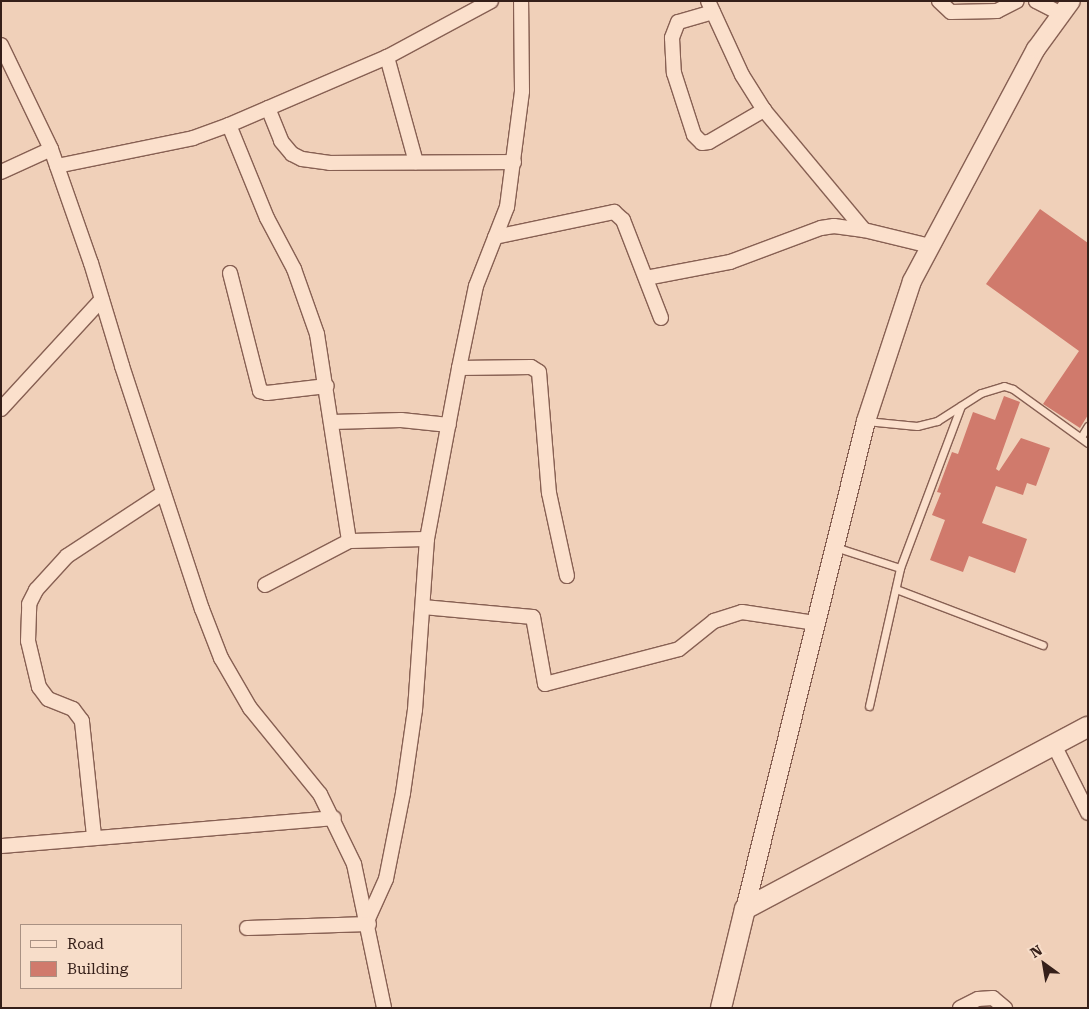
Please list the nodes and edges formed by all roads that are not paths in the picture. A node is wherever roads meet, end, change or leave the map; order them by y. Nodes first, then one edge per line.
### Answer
1 (491, 1) edge
2 (521, 1) edge
3 (939, 1) edge
4 (1017, 1) edge
5 (1036, 1) edge
6 (1068, 5) edge
7 (710, 6) edge
8 (1, 45) edge
9 (387, 57) junction
10 (268, 108) junction
11 (764, 110) junction
12 (229, 125) junction
13 (51, 150) junction
14 (416, 162) junction
15 (514, 162) junction
16 (57, 166) junction
17 (1, 172) edge
18 (864, 230) junction
19 (495, 237) junction
20 (930, 246) junction
21 (230, 274) dead end
22 (646, 278) junction
23 (102, 299) junction
24 (661, 318) dead end
25 (459, 368) junction
26 (327, 386) junction
27 (961, 406) junction
28 (1, 409) edge
29 (866, 421) junction
30 (332, 422) junction
31 (449, 425) junction
32 (1088, 426) edge
33 (1081, 437) junction
34 (1088, 444) edge
35 (163, 493) junction
36 (427, 540) junction
37 (349, 541) junction
38 (834, 547) junction
39 (900, 568) junction
40 (567, 576) dead end
41 (265, 585) dead end
42 (896, 589) junction
43 (423, 607) junction
44 (816, 623) junction
45 (1043, 645) dead end
46 (869, 706) dead end
47 (1088, 727) edge
48 (1053, 743) junction
49 (1088, 813) edge
50 (334, 818) junction
51 (94, 836) junction
52 (1, 846) edge
53 (744, 909) junction
54 (368, 921) junction
55 (247, 928) dead end
56 (384, 1008) edge
57 (721, 1008) edge
58 (960, 1008) edge
59 (1005, 1008) edge

1 - 9 street
2 - 15 street
3 - 4 street
5 - 6 street
6 - 20 street
7 - 11 street
7 - 11 street
8 - 13 street
9 - 10 street
9 - 14 street
10 - 12 street
10 - 14 street
11 - 18 street
12 - 16 street
12 - 26 street
13 - 16 street
13 - 17 street
14 - 15 street
15 - 19 street
16 - 23 street
18 - 20 street
18 - 22 street
19 - 22 street
19 - 25 street
20 - 29 street
21 - 26 street
22 - 24 street
23 - 28 street
23 - 35 street
25 - 31 street
25 - 40 street
26 - 30 street
27 - 29 lane
27 - 33 lane
27 - 39 lane
29 - 38 street
30 - 31 street
30 - 37 street
31 - 36 street
32 - 33 lane
33 - 34 lane
35 - 50 street
35 - 51 street
36 - 37 street
36 - 43 street
37 - 41 street
38 - 39 lane
38 - 44 street
39 - 42 lane
42 - 45 lane
42 - 46 lane
43 - 44 street
43 - 54 street
44 - 53 street
47 - 48 main road
48 - 49 street
48 - 53 main road
50 - 51 street
50 - 54 street
51 - 52 street
53 - 57 main road
54 - 55 street
54 - 56 street
58 - 59 street

